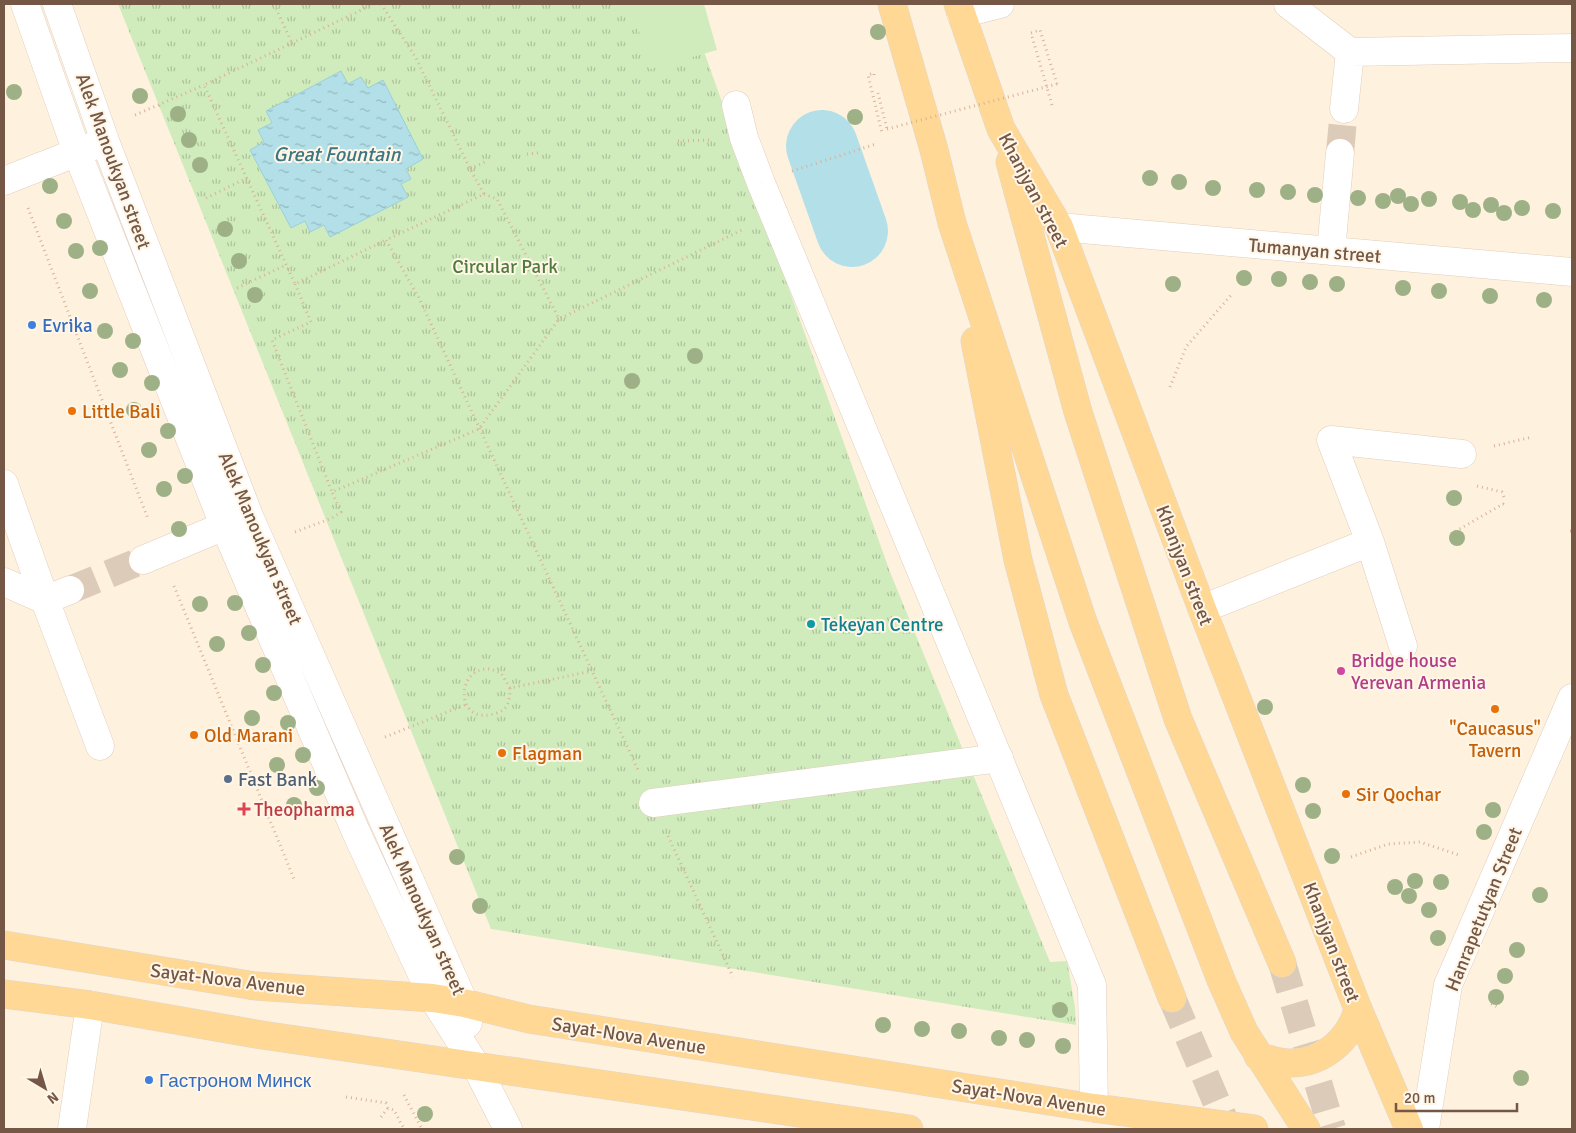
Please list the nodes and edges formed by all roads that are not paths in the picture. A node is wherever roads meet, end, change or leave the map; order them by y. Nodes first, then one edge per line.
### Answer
1 (26, 4) edge
2 (57, 4) edge
3 (892, 4) edge
4 (1000, 4) edge
5 (1288, 4) edge
6 (960, 9) edge
7 (1572, 48) edge
8 (1350, 52) junction
9 (736, 104) dead end
10 (1344, 109) tunnel mouth
11 (1001, 129) junction
12 (105, 141) junction
13 (77, 152) junction
14 (1340, 153) tunnel mouth
15 (10, 179) edge
16 (952, 223) junction
17 (1059, 227) junction
18 (1331, 251) junction
19 (1572, 272) edge
20 (1462, 454) dead end
21 (4, 484) edge
22 (249, 516) junction
23 (224, 526) junction
24 (1370, 542) junction
25 (152, 557) tunnel mouth
26 (4, 582) edge
27 (70, 590) tunnel mouth
28 (45, 600) junction
29 (1202, 609) junction
30 (1404, 646) dead end
31 (1572, 698) edge
32 (100, 746) dead end
33 (999, 758) junction
34 (653, 803) road end
35 (4, 945) edge
36 (1282, 963) tunnel mouth
37 (4, 994) edge
38 (433, 998) junction
39 (1172, 998) tunnel mouth
40 (464, 1003) junction
41 (90, 1005) junction
42 (1358, 1009) junction
43 (1258, 1056) junction
44 (476, 1066) junction
45 (1094, 1108) junction
46 (72, 1129) edge
47 (508, 1129) edge
48 (909, 1129) edge
49 (1254, 1129) edge
50 (1306, 1129) edge
51 (1409, 1129) edge
52 (1425, 1129) edge

1 - 13 street, Alek Manoukyan street
2 - 12 street, Alek Manoukyan street
3 - 16 main road
4 - 6 street
5 - 8 street
6 - 11 main road, Khanjyan street
7 - 8 street
8 - 10 street
9 - 33 street
11 - 17 main road, Khanjyan street
11 - 36 main road
12 - 13 street
12 - 22 street, Alek Manoukyan street
13 - 15 street
13 - 23 street, Alek Manoukyan street
14 - 18 street
16 - 39 main road
16 - 43 main road
17 - 18 street, Tumanyan street
17 - 29 main road, Khanjyan street
18 - 19 street, Tumanyan street
20 - 24 street
21 - 28 street
22 - 23 street
22 - 40 street, Alek Manoukyan street
23 - 25 street
23 - 38 street, Alek Manoukyan street
24 - 29 street
24 - 30 street
26 - 28 street
27 - 28 street
28 - 32 street
29 - 42 main road, Khanjyan street
31 - 52 street, Hanrapetutyan Street
33 - 34 street
33 - 45 street
35 - 38 main road, Sayat-Nova Avenue
37 - 41 main road
38 - 40 main road, Sayat-Nova Avenue
38 - 44 street, Alek Manoukyan street
40 - 44 street, Alek Manoukyan street
40 - 45 main road, Sayat-Nova Avenue
41 - 44 main road
41 - 46 street
42 - 43 main road
42 - 51 main road, Khanjyan street
43 - 50 main road
44 - 47 street
44 - 48 main road
45 - 49 main road, Sayat-Nova Avenue

